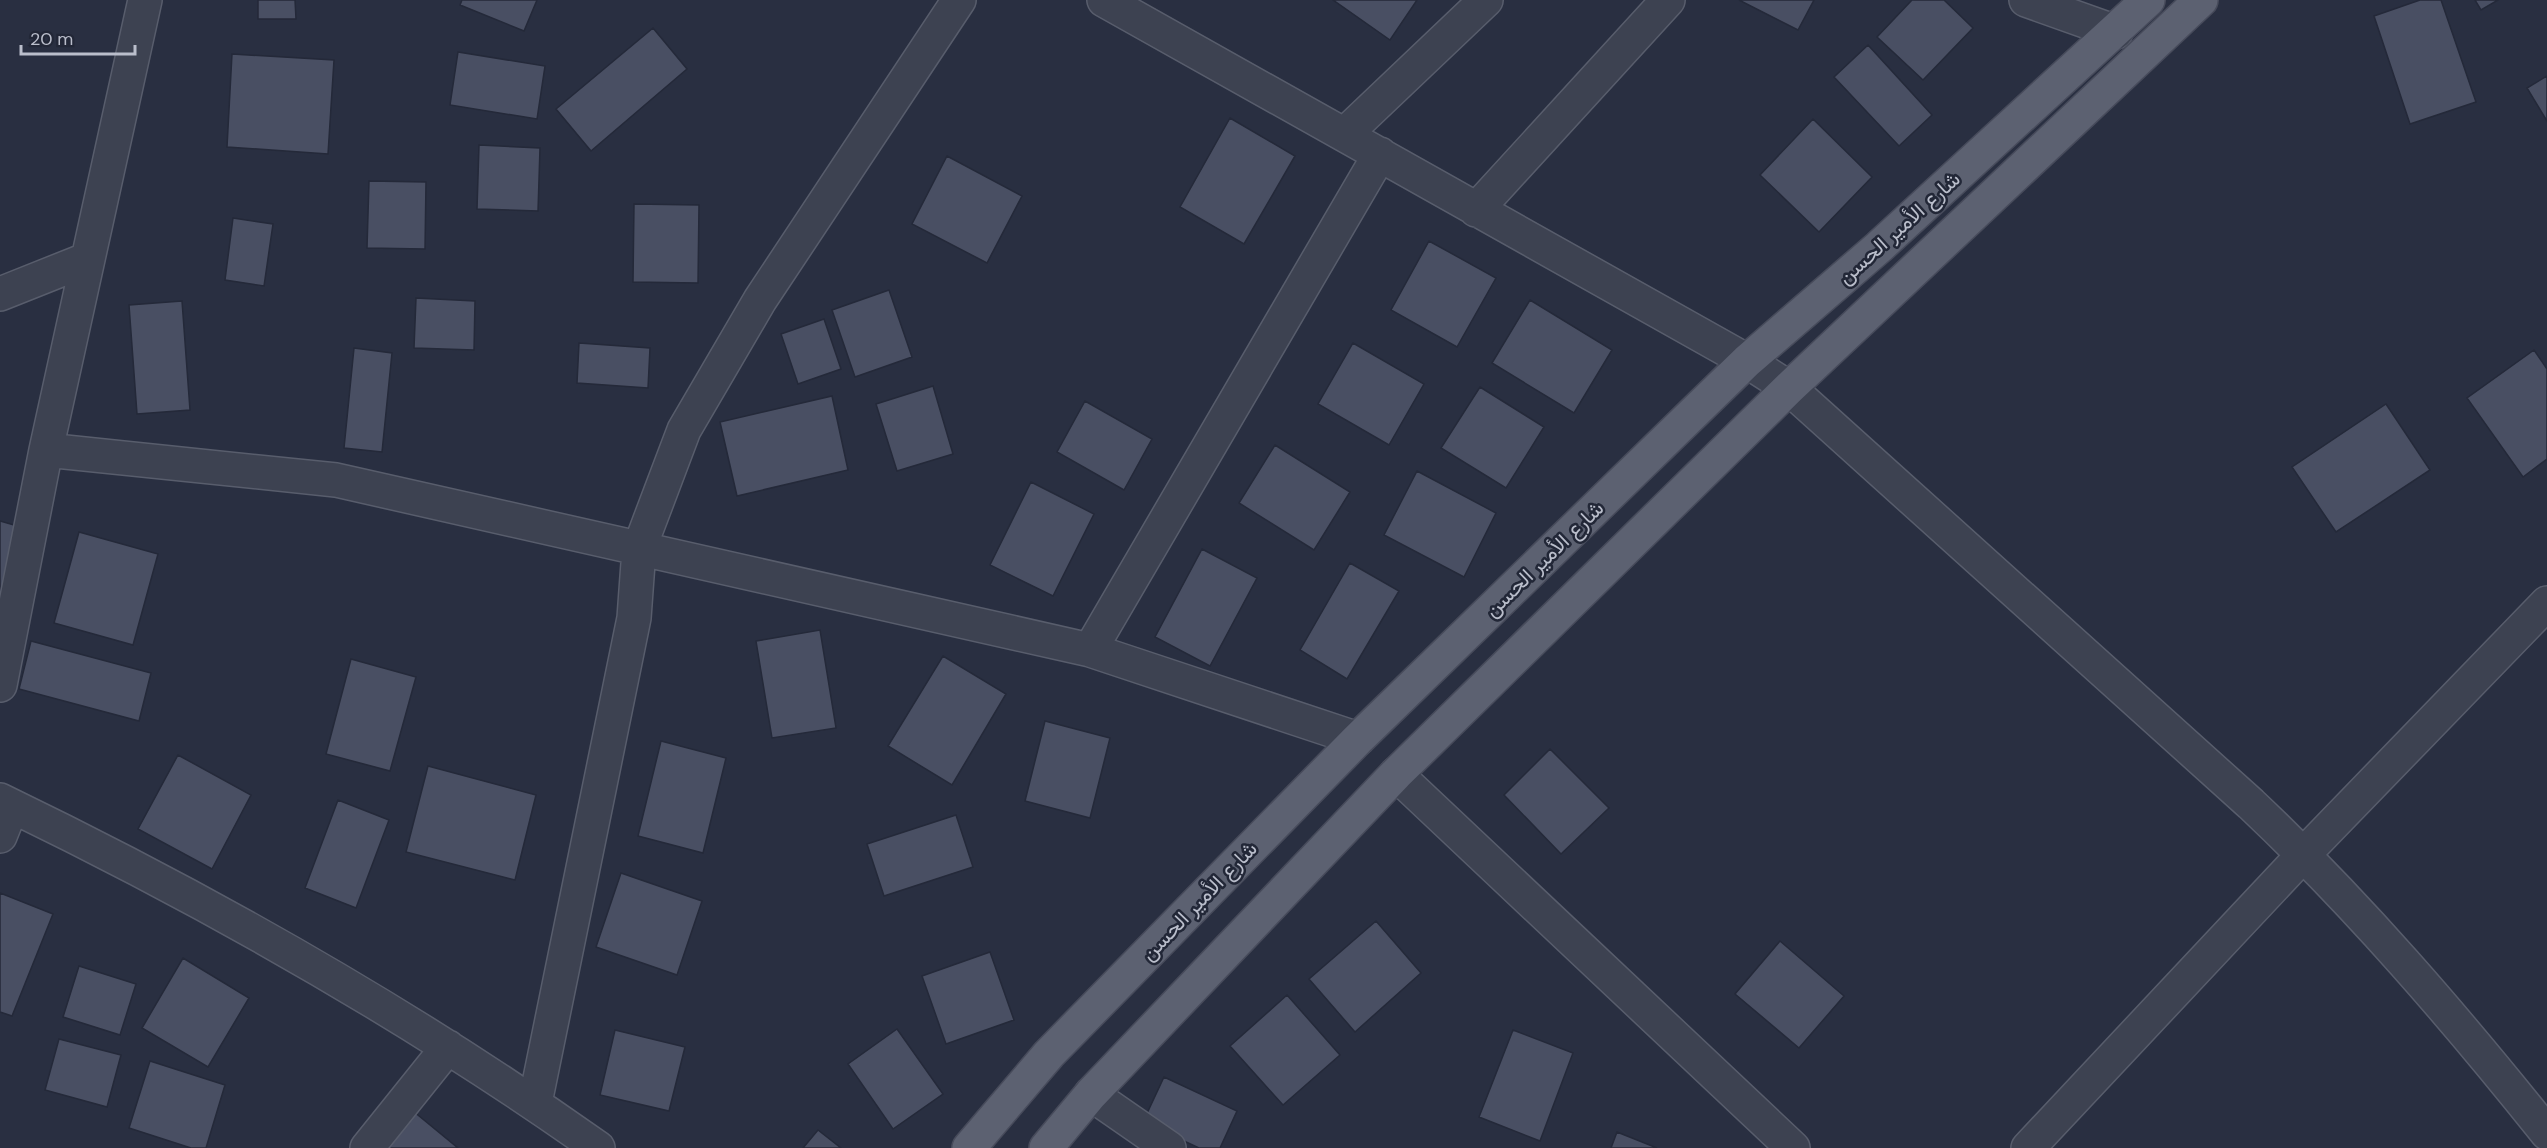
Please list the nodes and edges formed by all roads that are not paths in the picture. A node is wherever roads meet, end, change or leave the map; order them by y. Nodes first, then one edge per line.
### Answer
1 (145, 0) edge
2 (959, 0) edge
3 (1104, 0) edge
4 (1486, 0) edge
5 (1668, 0) edge
6 (2026, 0) edge
7 (2148, 0) edge
8 (2201, 0) edge
9 (2116, 32) junction
10 (1345, 134) junction
11 (1380, 154) junction
12 (1476, 210) junction
13 (88, 259) junction
14 (0, 294) edge
15 (1748, 361) junction
16 (1789, 388) junction
17 (45, 450) junction
18 (639, 549) junction
19 (2547, 603) edge
20 (1090, 650) junction
21 (0, 685) edge
22 (1358, 739) junction
23 (1396, 774) junction
24 (6, 803) edge
25 (0, 836) edge
26 (2304, 854) junction
27 (448, 1047) junction
28 (1091, 1094) junction
29 (535, 1103) junction
30 (2547, 1133) edge
31 (367, 1148) edge
32 (598, 1148) edge
33 (969, 1148) edge
34 (1046, 1148) edge
35 (1169, 1148) edge
36 (1792, 1148) edge
37 (2028, 1148) edge

1 - 13 street
2 - 18 street
3 - 10 street
4 - 10 street
5 - 12 street
6 - 9 street
7 - 9 main road, شارع الأمير الحسن
8 - 16 main road, شارع الأمير الحسن
9 - 15 main road, شارع الأمير الحسن
10 - 11 street
11 - 12 street
11 - 20 street
12 - 15 street
13 - 14 street
13 - 17 street
15 - 16 street
15 - 22 main road, شارع الأمير الحسن
16 - 23 main road, شارع الأمير الحسن
16 - 26 street
17 - 18 street
17 - 21 street
18 - 20 street
18 - 29 street
19 - 26 street
20 - 22 street
22 - 33 main road, شارع الأمير الحسن
23 - 28 main road, شارع الأمير الحسن
23 - 36 street
24 - 25 street
24 - 27 street
26 - 30 street
26 - 37 street
27 - 29 street
27 - 31 street
28 - 34 main road, شارع الأمير الحسن
28 - 35 street
29 - 32 street

